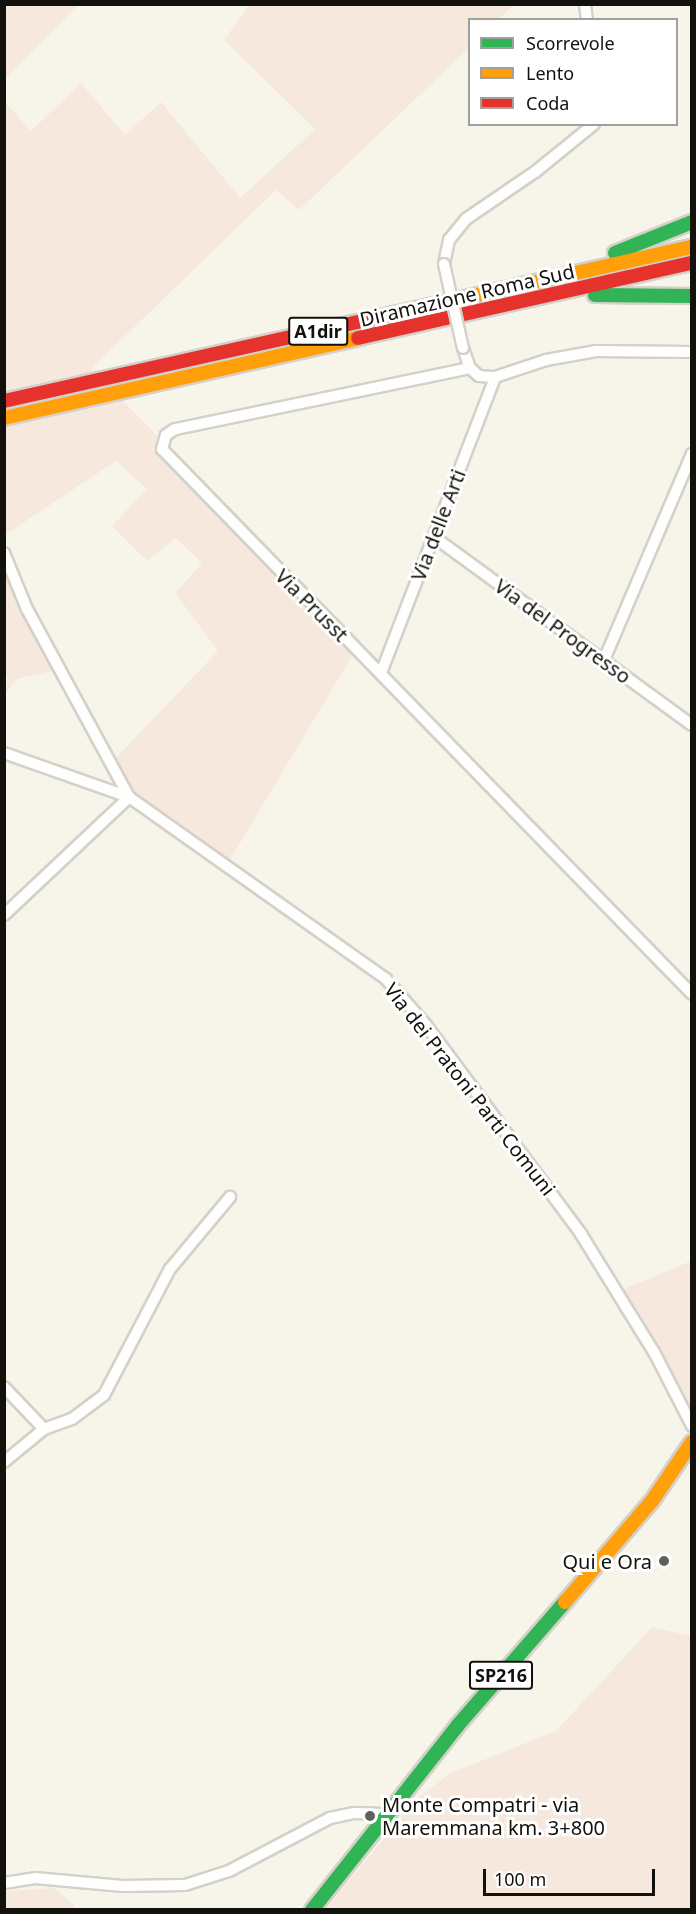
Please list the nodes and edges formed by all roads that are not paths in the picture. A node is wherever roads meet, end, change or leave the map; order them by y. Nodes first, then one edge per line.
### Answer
1 (592, 126) edge
2 (692, 222) edge
3 (692, 247) edge
4 (692, 263) edge
5 (563, 275) junction
6 (557, 295) junction
7 (692, 296) edge
8 (692, 352) edge
9 (470, 368) junction
10 (495, 377) junction
11 (4, 401) edge
12 (4, 418) edge
13 (692, 454) edge
14 (434, 537) junction
15 (4, 553) edge
16 (604, 660) junction
17 (381, 673) junction
18 (692, 725) edge
19 (4, 753) edge
20 (129, 797) junction
21 (4, 915) edge
22 (692, 993) edge
23 (230, 1197) dead end
24 (4, 1387) edge
25 (692, 1426) edge
26 (44, 1429) junction
27 (692, 1442) edge
28 (4, 1461) edge
29 (391, 1814) junction
30 (4, 1883) edge
31 (312, 1910) edge

1 - 9 street, bridge
2 - 5 main road
3 - 5 main road, Diramazione Roma Sud / A1dir
4 - 6 main road, Diramazione Roma Sud / A1dir
5 - 11 main road, Diramazione Roma Sud / A1dir
6 - 7 main road
6 - 12 main road, Diramazione Roma Sud / A1dir
8 - 10 street
9 - 10 street
9 - 17 street, Via Prusst
10 - 14 street, Via delle Arti
13 - 16 street
14 - 16 street, Via del Progresso
14 - 17 street, Via delle Arti
15 - 20 street
16 - 18 street, Via del Progresso
17 - 22 street, Via Prusst
19 - 20 street, Via dei Pratoni Parti Comuni
20 - 21 street
20 - 25 street, Via dei Pratoni Parti Comuni
23 - 26 street
24 - 26 street
26 - 28 street
27 - 29 main road, SP216
29 - 30 street
29 - 31 main road, SP216

